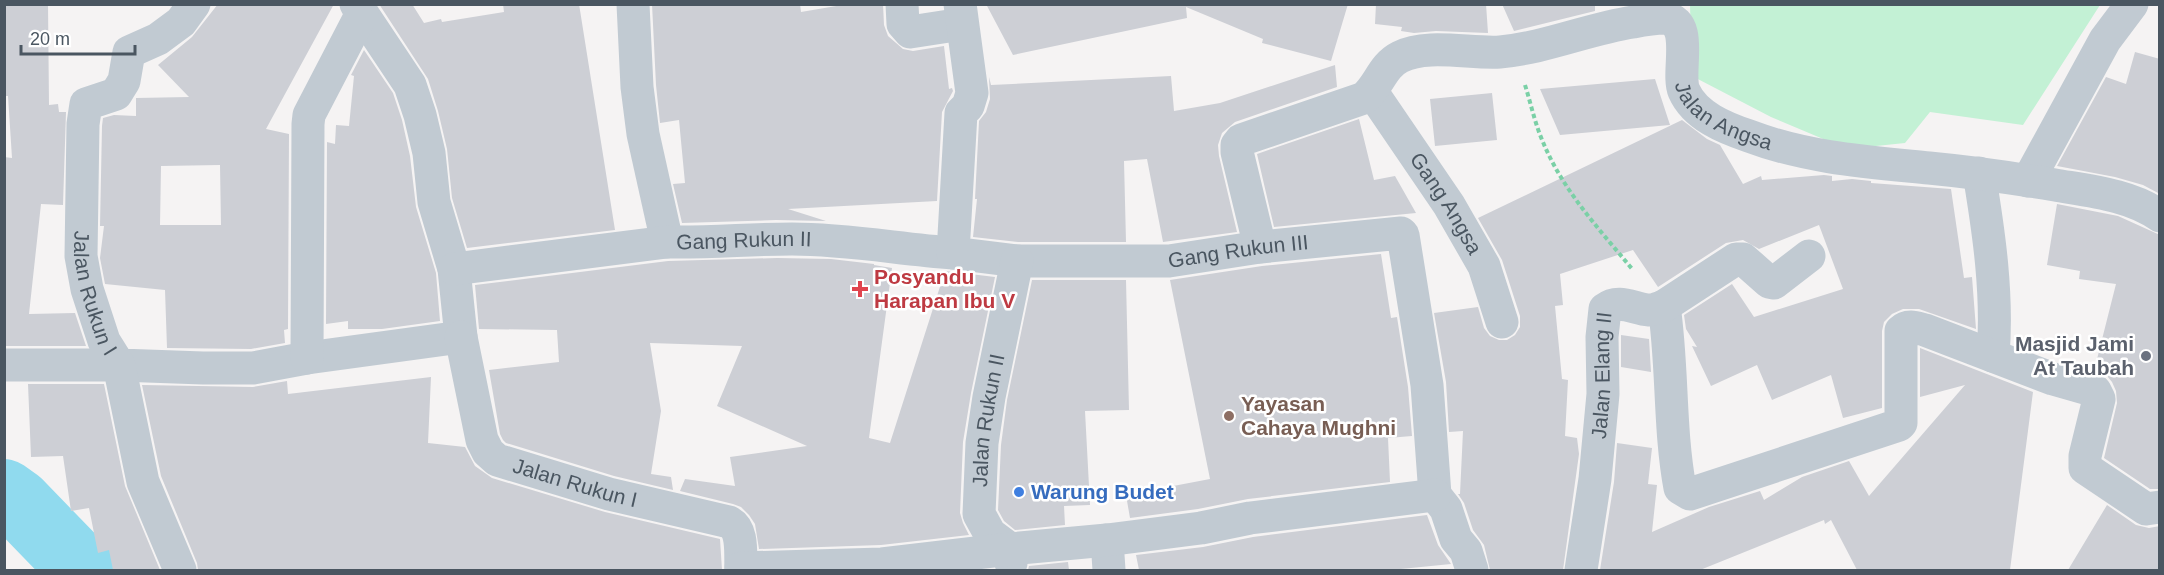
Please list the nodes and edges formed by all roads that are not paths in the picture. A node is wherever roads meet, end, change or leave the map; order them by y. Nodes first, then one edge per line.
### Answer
1 (194, 4) edge
2 (633, 4) edge
3 (902, 4) edge
4 (2132, 4) edge
5 (359, 9) edge
6 (961, 14) edge
7 (1610, 15) edge
8 (1368, 95) junction
9 (1979, 173) junction
10 (2028, 181) junction
11 (2160, 216) edge
12 (667, 242) junction
13 (1260, 247) junction
14 (952, 253) junction
15 (1809, 256) dead end
16 (1017, 261) junction
17 (454, 269) junction
18 (1664, 306) junction
19 (1502, 322) dead end
20 (461, 337) junction
21 (1993, 356) junction
22 (307, 358) junction
23 (4, 365) edge
24 (119, 365) junction
25 (1435, 495) junction
26 (2160, 507) edge
27 (1108, 555) edge
28 (1010, 560) edge
29 (741, 569) edge
30 (180, 570) edge
31 (1472, 570) edge
32 (1581, 570) edge

1 - 24 street, Jalan Rukun I
2 - 12 street, Gang Rukun II
3 - 6 street
4 - 10 street
5 - 17 street, Jalan Rukun I
5 - 22 street
6 - 14 street
7 - 8 street, Jalan Angsa
7 - 9 street, Jalan Angsa
8 - 13 street
8 - 19 street, Gang Angsa
9 - 10 street, Jalan Angsa
9 - 21 street
10 - 11 street, Jalan Angsa
12 - 14 street, Gang Rukun II
12 - 17 street
13 - 16 street, Gang Rukun III
13 - 25 street, Gang Rukun III
14 - 16 street, Gang Rukun III
15 - 18 street
16 - 28 street, Jalan Rukun II
17 - 20 street, Jalan Rukun I
18 - 21 street
18 - 32 street, Jalan Elang II
20 - 22 street, Jalan Rukun I
20 - 29 street, Jalan Rukun I
21 - 26 street
22 - 24 street, Jalan Rukun I
23 - 24 street
24 - 30 street
25 - 27 street
25 - 31 street
27 - 28 street
28 - 29 street

